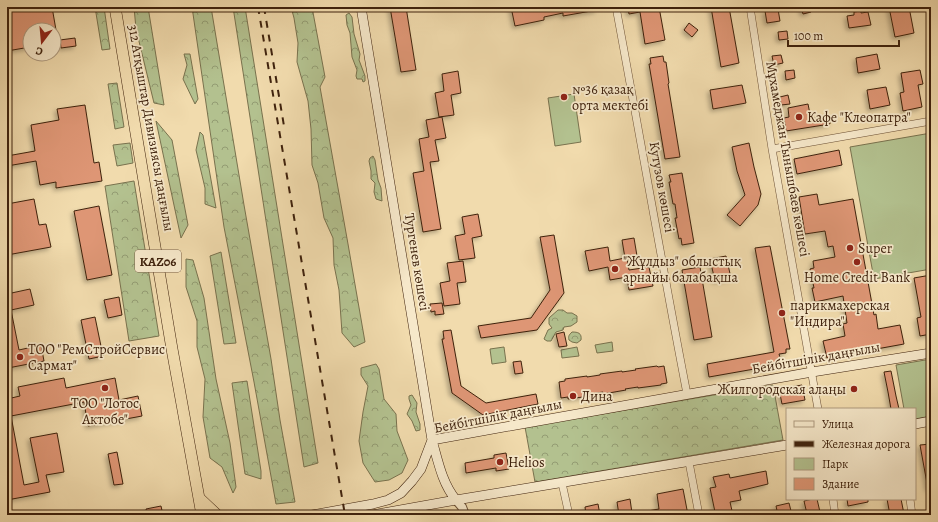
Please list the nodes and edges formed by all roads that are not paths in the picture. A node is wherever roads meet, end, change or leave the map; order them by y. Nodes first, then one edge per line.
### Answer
1 (115, 7) edge
2 (361, 7) edge
3 (616, 7) edge
4 (750, 7) edge
5 (931, 121) edge
6 (772, 149) junction
7 (931, 353) edge
8 (812, 372) junction
9 (687, 394) junction
10 (818, 408) edge
11 (931, 421) edge
12 (916, 424) edge
13 (432, 440) junction
14 (786, 445) edge
15 (689, 462) junction
16 (562, 483) junction
17 (199, 498) junction
18 (456, 500) junction
19 (833, 500) edge
20 (910, 500) edge
21 (202, 515) edge
22 (217, 515) edge
23 (312, 515) edge
24 (372, 515) edge
25 (465, 515) edge
26 (569, 515) edge
27 (699, 515) edge
28 (835, 515) edge
29 (912, 515) edge

1 - 17 highway, 312 Атқыштар Дивизиясы даңғылы / KАZ06
2 - 13 main road, Тургенев көшесі
3 - 9 street, Кутузов көшесі
4 - 6 street, Мұхамеджан Тынышбаев көшесі
5 - 6 street
6 - 8 street, Мұхамеджан Тынышбаев көшесі
7 - 8 main road, Бейбітшілік даңғылы
8 - 9 main road, Бейбітшілік даңғылы
8 - 10 street, Мұхамеджан Тынышбаев көшесі
9 - 13 main road, Бейбітшілік даңғылы
11 - 12 main road
13 - 18 main road, Тургенев көшесі
13 - 23 main road, Бейбітшілік даңғылы
14 - 15 main road
15 - 16 main road
15 - 27 street
16 - 18 main road
16 - 26 street
17 - 21 highway, 312 Атқыштар Дивизиясы даңғылы / KАZ06
17 - 22 highway
18 - 24 main road
18 - 25 street, Тургенев көшесі
19 - 28 street
20 - 29 street

